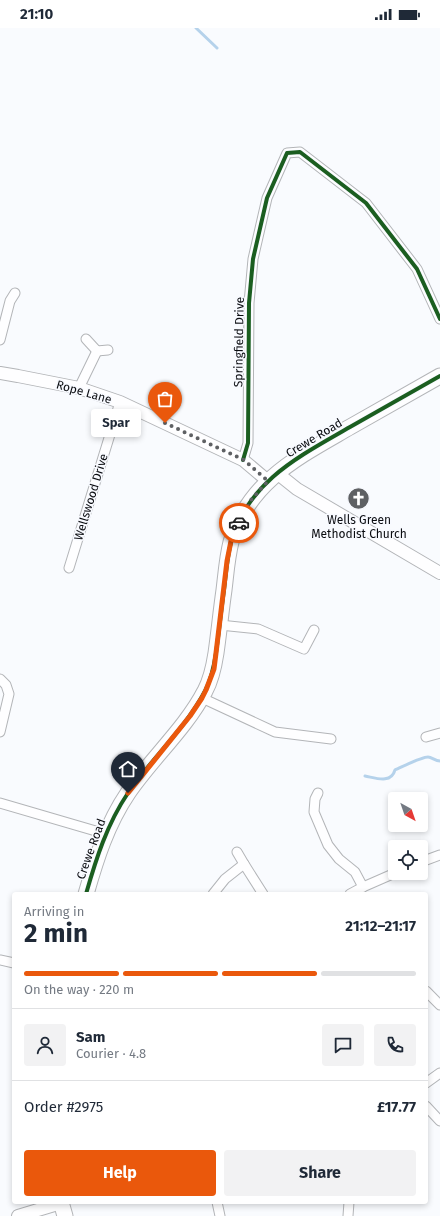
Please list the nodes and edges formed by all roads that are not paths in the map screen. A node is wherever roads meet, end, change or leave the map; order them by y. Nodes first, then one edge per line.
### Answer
1 (15, 293) dead end
2 (440, 319) edge
3 (86, 339) dead end
4 (0, 340) edge
5 (108, 350) dead end
6 (97, 351) junction
7 (0, 374) edge
8 (440, 376) edge
9 (79, 388) junction
10 (120, 402) junction
11 (244, 460) junction
12 (273, 477) junction
13 (69, 568) dead end
14 (440, 573) edge
15 (220, 624) junction
16 (314, 630) dead end
17 (0, 679) edge
18 (202, 698) junction
19 (0, 732) edge
20 (440, 733) edge
21 (426, 737) dead end
22 (331, 739) dead end
23 (314, 796) dead end
24 (0, 803) edge
25 (106, 834) junction
26 (237, 852) dead end
27 (440, 854) edge
28 (428, 859) edge
29 (244, 864) junction
30 (388, 876) edge
31 (363, 887) junction
32 (87, 892) edge
33 (215, 892) edge
34 (262, 892) edge
35 (354, 892) edge
36 (0, 960) edge
37 (12, 963) edge
38 (428, 993) edge
39 (440, 1005) edge
40 (440, 1074) edge
41 (428, 1082) edge
42 (428, 1108) edge
43 (440, 1121) edge
44 (217, 1204) edge
45 (349, 1204) edge
46 (62, 1207) edge
47 (18, 1216) edge
48 (220, 1216) edge
49 (348, 1216) edge

1 - 4 street
2 - 11 street, Springfield Drive
3 - 6 street
5 - 6 street
6 - 9 street
7 - 9 street, Rope Lane
8 - 12 main road, Crewe Road
9 - 10 street, Rope Lane
10 - 11 street, Rope Lane
10 - 13 street, Wellswood Drive
11 - 12 street, Rope Lane
12 - 14 street, Rope Lane
12 - 15 main road, Crewe Road
15 - 16 street
15 - 18 main road, Crewe Road
17 - 19 street
18 - 22 street
18 - 25 main road, Crewe Road
20 - 21 street
23 - 31 street
24 - 25 street
25 - 32 main road, Crewe Road
26 - 29 street
27 - 28 street
29 - 33 street
29 - 34 street
30 - 31 street
31 - 35 street
36 - 37 street
38 - 39 street
40 - 41 street
42 - 43 street
44 - 48 street
45 - 49 street
46 - 47 street

